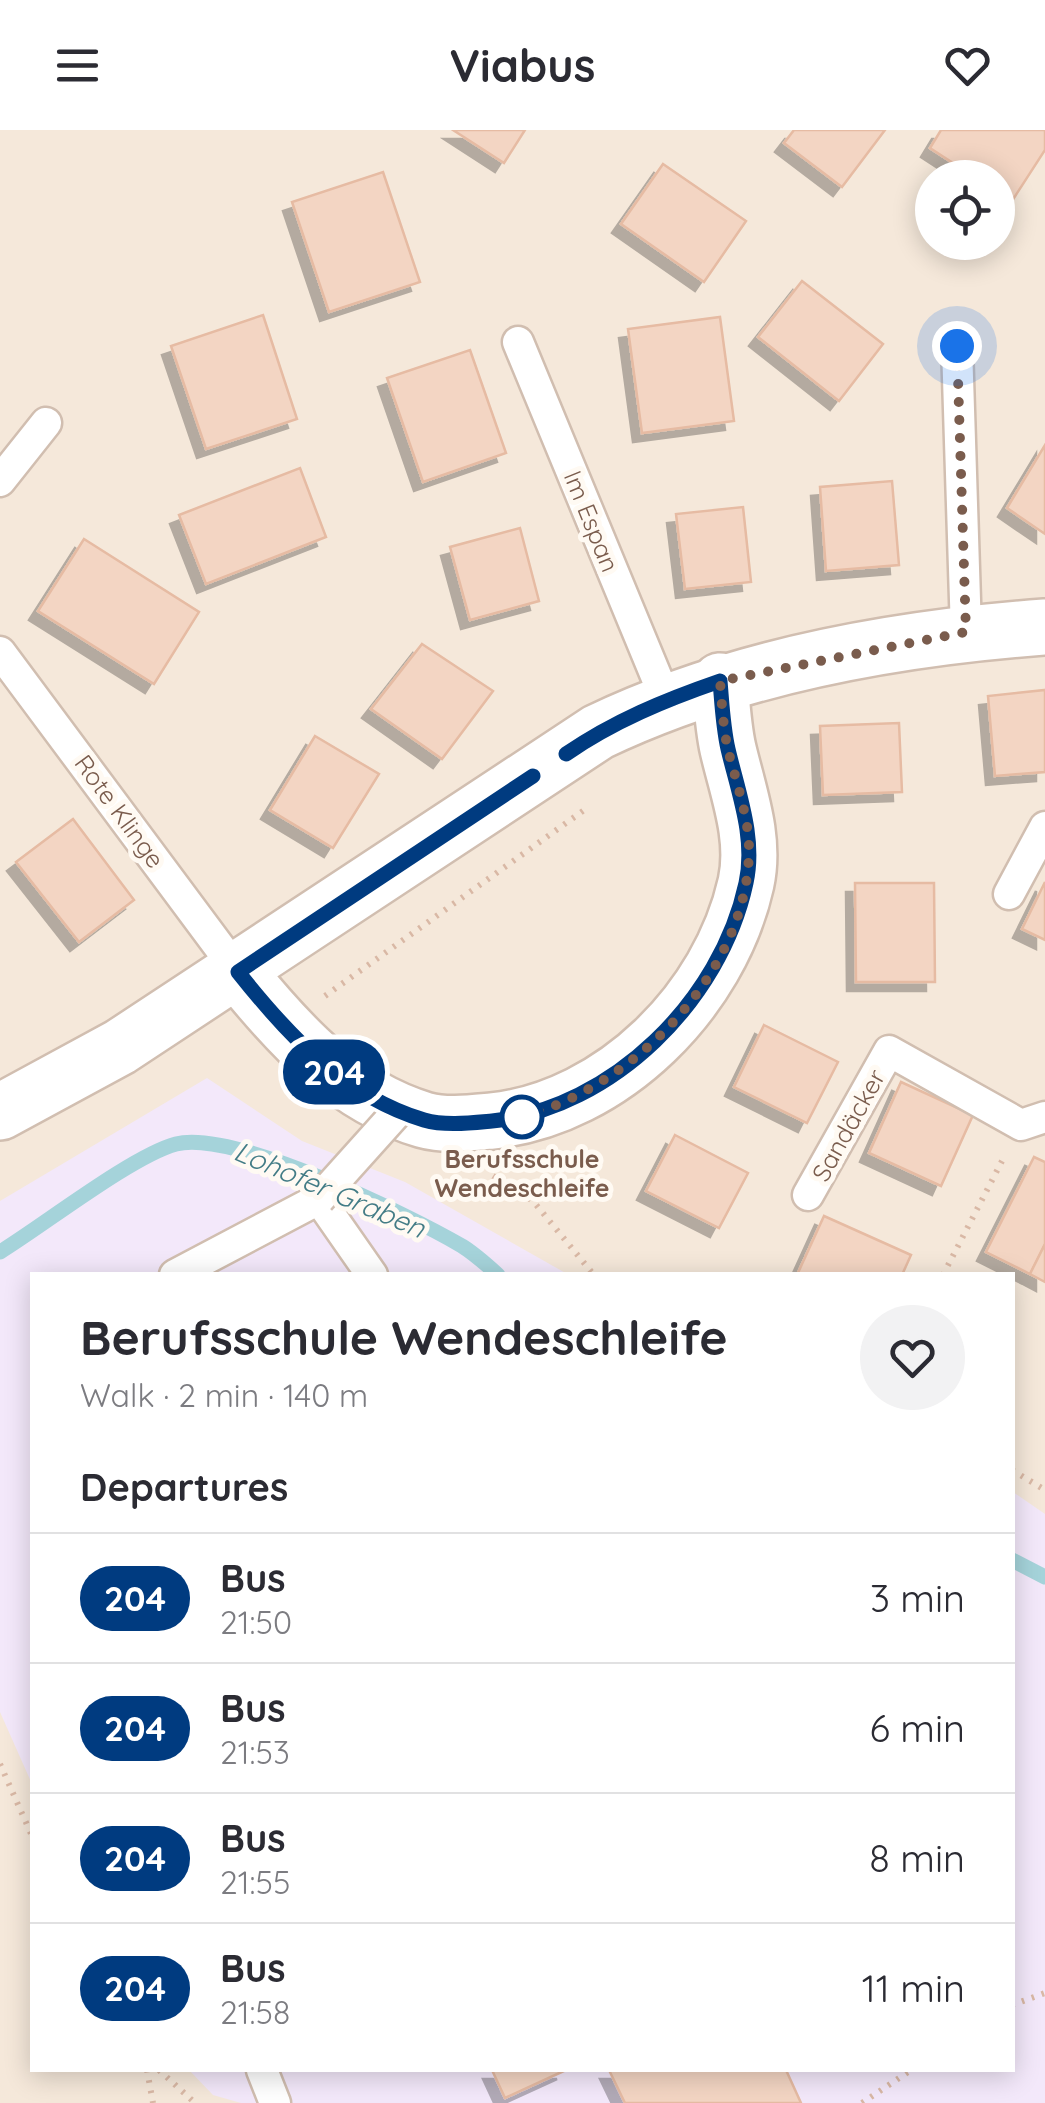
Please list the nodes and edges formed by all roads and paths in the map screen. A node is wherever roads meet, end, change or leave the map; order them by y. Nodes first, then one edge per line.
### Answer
1 (518, 342) dead end
2 (957, 346) dead end
3 (46, 423) dead end
4 (0, 482) edge
5 (1045, 626) edge
6 (966, 632) junction
7 (0, 652) edge
8 (720, 681) junction
9 (666, 700) junction
10 (603, 796) dead end
11 (1045, 827) edge
12 (1009, 894) dead end
13 (238, 972) junction
14 (282, 1027) junction
15 (398, 1111) junction
16 (0, 1112) edge
17 (1033, 1121) edge
18 (479, 1170) dead end
19 (808, 1195) dead end
20 (320, 1199) junction
21 (181, 1272) edge
22 (370, 1272) edge
23 (592, 1272) edge
24 (945, 1272) edge
25 (1015, 1472) edge
26 (1045, 1490) edge
27 (0, 1764) edge
28 (30, 1832) edge
29 (1045, 1992) edge
30 (1015, 2004) edge
31 (147, 2072) edge
32 (161, 2072) edge
33 (263, 2072) edge
34 (908, 2072) edge
35 (152, 2103) edge
36 (195, 2103) edge
37 (276, 2103) edge
38 (862, 2103) edge

1 - 9 lane, Im Espan
2 - 6 lane
3 - 4 lane
5 - 6 street
6 - 8 street
7 - 13 lane, Rote Klinge
8 - 9 street
8 - 15 street
9 - 13 street
10 - 14 path
11 - 12 lane
13 - 14 street
13 - 16 street
14 - 15 street
15 - 20 lane, bridge
17 - 19 lane, Sandäcker
17 - 24 path
18 - 23 path
20 - 21 lane
20 - 22 lane
25 - 26 path
27 - 28 path
29 - 30 path
31 - 35 path
32 - 36 path
33 - 37 lane
34 - 38 path

